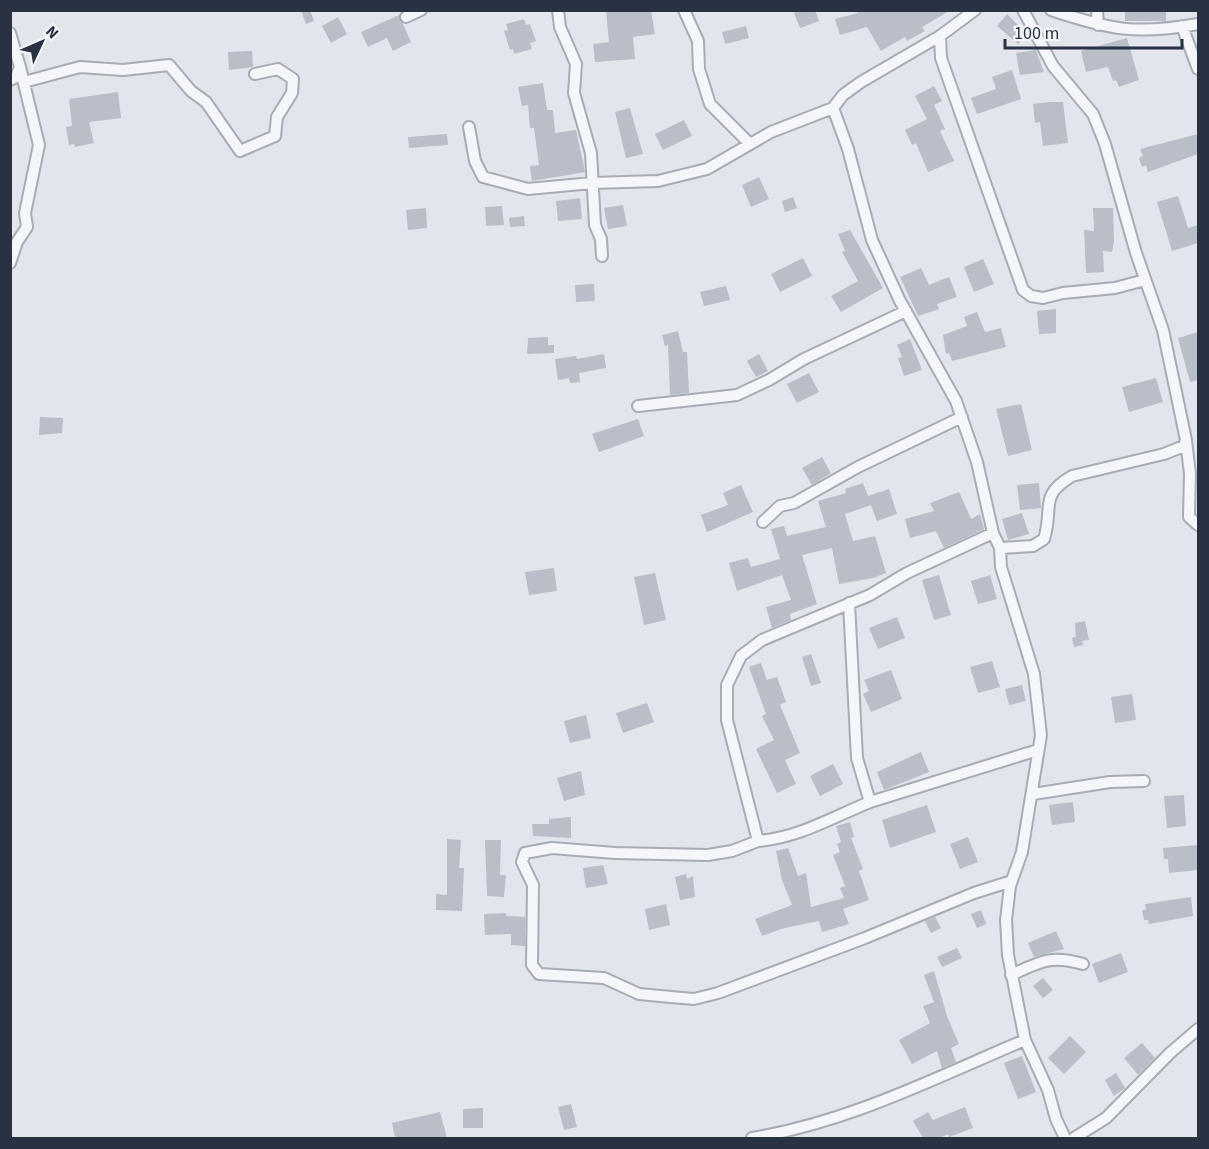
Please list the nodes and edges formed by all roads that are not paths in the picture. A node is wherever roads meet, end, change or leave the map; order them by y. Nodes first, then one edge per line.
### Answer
1 (421, 10) edge
2 (558, 10) edge
3 (684, 10) edge
4 (975, 10) edge
5 (1023, 10) edge
6 (1052, 10) edge
7 (1097, 10) edge
8 (406, 17) dead end
9 (1198, 24) edge
10 (1098, 25) junction
11 (1182, 26) junction
12 (10, 33) edge
13 (940, 36) junction
14 (20, 67) junction
15 (1198, 69) edge
16 (255, 74) dead end
17 (10, 80) edge
18 (24, 82) junction
19 (833, 108) junction
20 (469, 127) dead end
21 (750, 144) junction
22 (592, 183) junction
23 (602, 256) dead end
24 (10, 263) edge
25 (1145, 280) junction
26 (906, 311) junction
27 (638, 406) dead end
28 (962, 417) junction
29 (1186, 440) junction
30 (763, 522) dead end
31 (1198, 525) edge
32 (993, 533) junction
33 (999, 548) junction
34 (849, 603) junction
35 (1038, 750) junction
36 (1144, 781) dead end
37 (1033, 794) junction
38 (870, 802) junction
39 (758, 841) junction
40 (1012, 880) junction
41 (1083, 964) dead end
42 (1011, 975) junction
43 (1198, 1029) edge
44 (1025, 1040) junction
45 (752, 1138) edge
46 (1065, 1138) edge
47 (1074, 1138) edge

1 - 8 street
2 - 22 street
3 - 21 street
4 - 13 street
5 - 25 street
6 - 10 street
7 - 10 street
9 - 11 street
10 - 11 street
11 - 15 street
12 - 14 street
13 - 19 street
13 - 25 street
14 - 17 street
14 - 18 street
16 - 18 street
18 - 24 street
19 - 21 street
19 - 26 street
20 - 22 street
21 - 22 street
22 - 23 street
25 - 29 street
26 - 27 street
26 - 28 street
28 - 30 street
28 - 32 street
29 - 31 street
29 - 33 street
32 - 33 street
32 - 34 street
33 - 35 street
34 - 38 street
34 - 39 street
35 - 37 street
35 - 38 street
36 - 37 street
37 - 40 street
38 - 39 street
39 - 40 street
40 - 42 street
41 - 42 street
42 - 44 street
43 - 47 street
44 - 45 street
44 - 46 street

